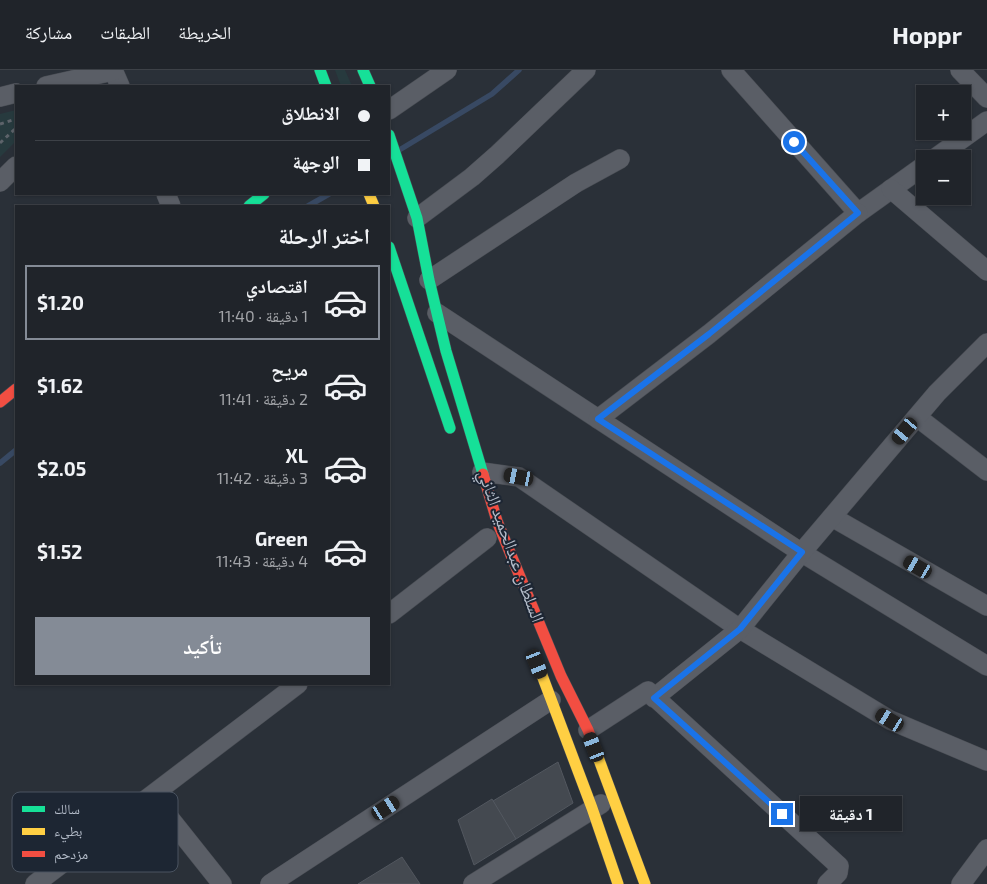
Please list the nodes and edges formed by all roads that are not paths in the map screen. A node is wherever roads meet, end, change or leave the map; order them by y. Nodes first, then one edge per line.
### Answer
1 (113, 70) edge
2 (320, 70) edge
3 (363, 70) edge
4 (447, 70) edge
5 (586, 70) edge
6 (731, 70) edge
7 (960, 70) edge
8 (50, 85) edge
9 (98, 85) edge
10 (120, 85) edge
11 (326, 85) edge
12 (370, 85) edge
13 (15, 93) edge
14 (0, 97) edge
15 (987, 98) edge
16 (390, 109) edge
17 (987, 121) edge
18 (390, 140) edge
19 (947, 150) edge
20 (620, 159) dead end
21 (15, 167) edge
22 (916, 172) edge
23 (0, 182) edge
24 (892, 189) junction
25 (263, 195) edge
26 (250, 205) edge
27 (858, 213) junction
28 (410, 221) junction
29 (390, 250) edge
30 (987, 271) edge
31 (429, 280) junction
32 (437, 313) junction
33 (987, 343) edge
34 (15, 390) edge
35 (0, 402) edge
36 (917, 417) junction
37 (598, 419) junction
38 (453, 437) dead end
39 (987, 471) edge
40 (482, 472) junction
41 (832, 517) junction
42 (487, 538) dead end
43 (802, 552) junction
44 (987, 606) edge
45 (390, 613) edge
46 (740, 629) junction
47 (537, 664) dead end
48 (987, 666) edge
49 (297, 685) edge
50 (654, 698) junction
51 (551, 700) junction
52 (588, 730) junction
53 (987, 761) edge
54 (157, 792) edge
55 (614, 798) junction
56 (592, 808) junction
57 (178, 829) edge
58 (987, 849) edge
59 (51, 872) edge
60 (839, 880) edge
61 (35, 884) edge
62 (222, 884) edge
63 (270, 884) edge
64 (473, 884) edge
65 (618, 884) edge
66 (646, 884) edge
67 (962, 884) edge

1 - 8 street
1 - 9 street
1 - 10 street
2 - 11 main road
3 - 12 main road
4 - 16 street
5 - 28 street
6 - 27 street
7 - 15 street
13 - 14 street
17 - 19 street
18 - 28 main road
20 - 31 street
21 - 23 street
22 - 24 street
24 - 27 street
24 - 30 street
25 - 26 main road
27 - 37 street
28 - 31 main road
29 - 38 main road
31 - 32 main road
32 - 37 street
32 - 40 main road
33 - 36 street
34 - 35 main road
36 - 39 street
36 - 41 street
37 - 43 street
40 - 46 street
40 - 52 main road
41 - 43 street
41 - 44 street
42 - 45 street
43 - 46 street
43 - 48 street
46 - 50 street
46 - 53 street
47 - 51 main road
49 - 54 street
50 - 52 street
50 - 60 street
51 - 56 main road
51 - 63 street
52 - 55 main road
55 - 56 street
55 - 66 main road
56 - 64 street
56 - 65 main road
57 - 62 street
58 - 67 street
59 - 61 street

